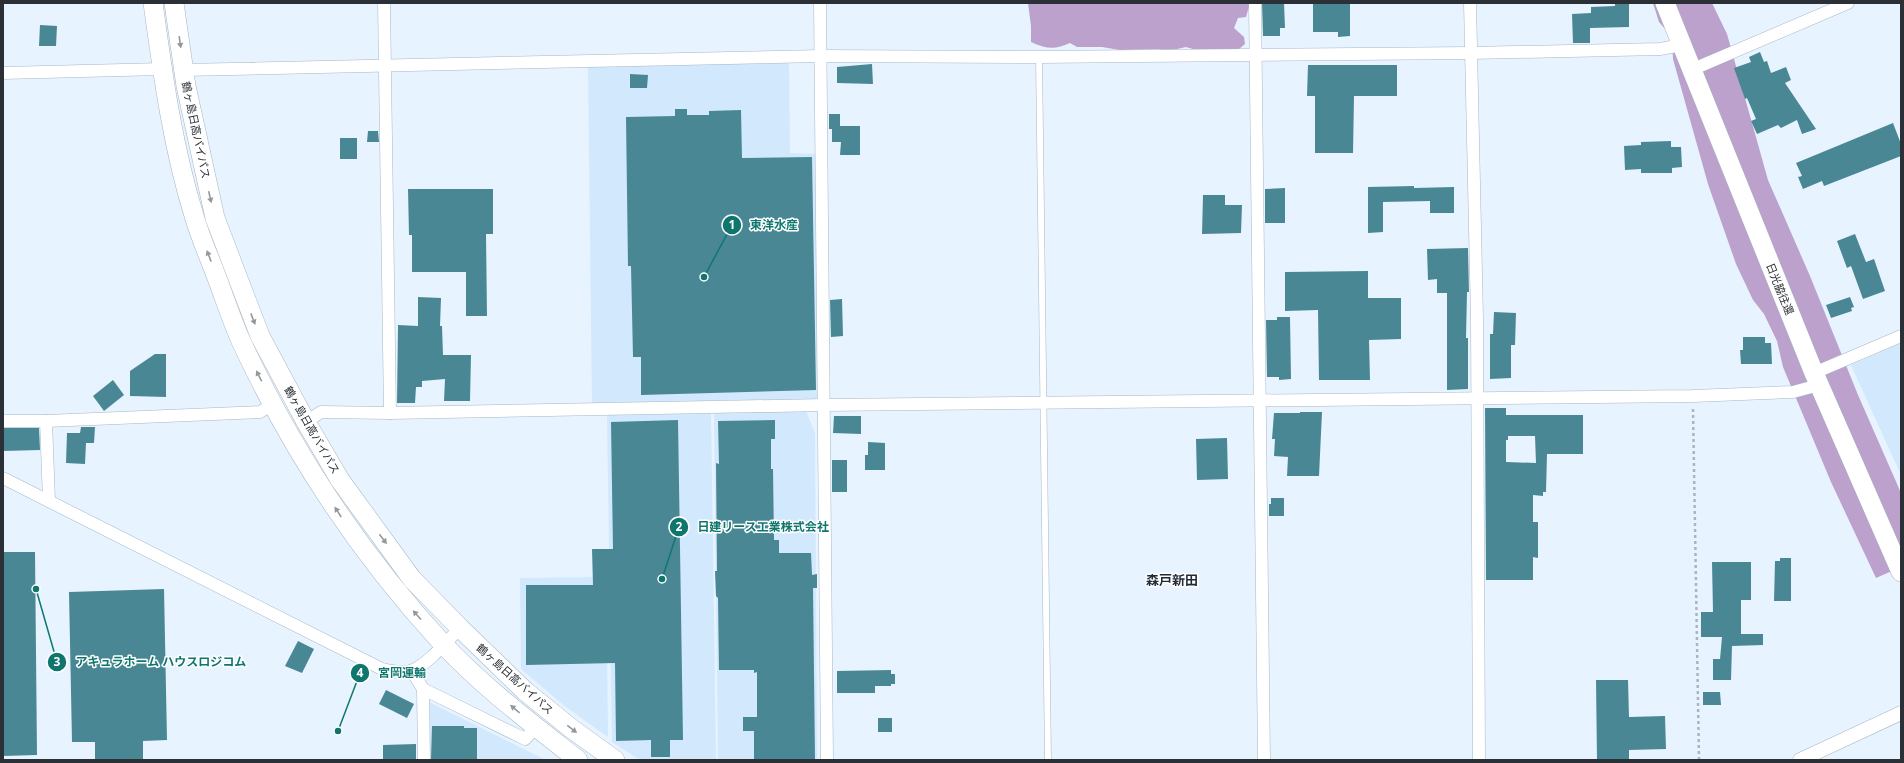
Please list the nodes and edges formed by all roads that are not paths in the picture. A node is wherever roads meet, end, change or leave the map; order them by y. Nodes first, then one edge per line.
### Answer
1 (153, 3) edge
2 (174, 3) edge
3 (384, 3) edge
4 (820, 3) edge
5 (1254, 3) edge
6 (1470, 3) edge
7 (1665, 3) edge
8 (1848, 3) edge
9 (1682, 45) junction
10 (1471, 53) junction
11 (1255, 54) junction
12 (821, 56) junction
13 (1039, 57) junction
14 (385, 66) junction
15 (162, 70) junction
16 (184, 70) junction
17 (1692, 70) junction
18 (3, 73) edge
19 (1901, 336) edge
20 (1816, 379) junction
21 (1476, 398) junction
22 (1259, 401) junction
23 (1043, 403) junction
24 (273, 404) junction
25 (824, 405) junction
26 (390, 413) junction
27 (3, 421) edge
28 (46, 421) junction
29 (306, 422) junction
30 (3, 478) edge
31 (49, 501) junction
32 (1901, 572) edge
33 (460, 628) junction
34 (443, 644) junction
35 (412, 671) junction
36 (423, 689) junction
37 (1901, 713) edge
38 (536, 727) junction
39 (424, 760) edge
40 (578, 760) edge
41 (615, 760) edge
42 (827, 760) edge
43 (1048, 760) edge
44 (1264, 760) edge
45 (1479, 760) edge
46 (1800, 760) edge

1 - 15 highway, 鶴ヶ島日高バイパス
2 -> 16 highway, 鶴ヶ島日高バイパス
3 - 14 street
4 - 12 street
5 - 11 street
6 - 10 street
7 - 9 highway, 日光脇往還
8 - 17 street
9 - 10 street
9 - 17 highway, 日光脇往還
10 - 11 street
10 - 21 street
11 - 13 street
11 - 22 street
12 - 13 street
12 - 14 street
12 - 25 street
13 - 23 lane
14 - 16 street
14 - 26 street
15 - 18 street
24 -> 15 highway, 鶴ヶ島日高バイパス
16 -> 29 highway, 鶴ヶ島日高バイパス
17 - 20 highway, 日光脇往還
19 - 20 street
20 - 21 street
20 - 32 highway, 日光脇往還
21 - 22 street
21 - 45 street
22 - 23 street
22 - 44 street
23 - 25 street
23 - 43 lane
24 - 28 street
34 -> 24 highway, 鶴ヶ島日高バイパス
25 - 26 street
25 - 42 street
26 - 29 street
27 - 28 street
28 - 31 street
29 -> 33 highway, 鶴ヶ島日高バイパス
30 - 31 street
31 - 35 street
33 - 34 street
33 -> 41 highway, 鶴ヶ島日高バイパス
34 - 35 street
38 -> 34 highway, 鶴ヶ島日高バイパス
35 - 36 street
36 - 38 street
36 - 39 street
37 - 46 street
38 - 40 highway, 鶴ヶ島日高バイパス

